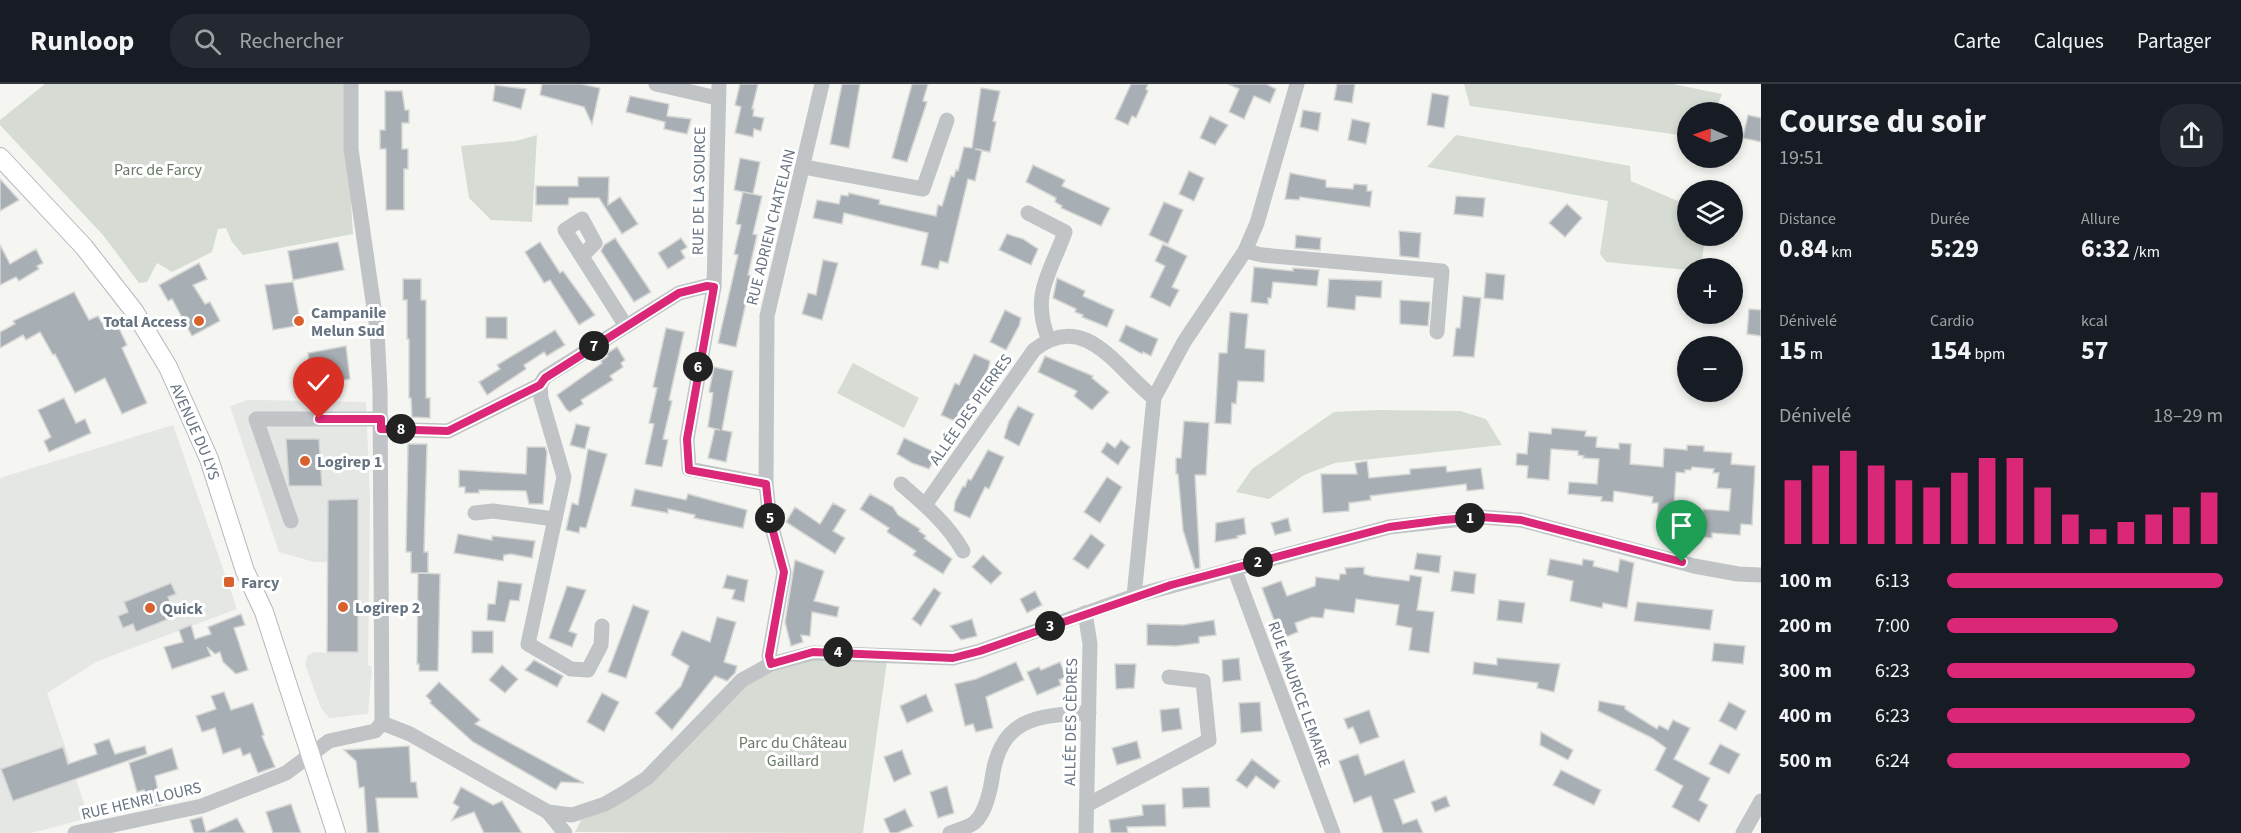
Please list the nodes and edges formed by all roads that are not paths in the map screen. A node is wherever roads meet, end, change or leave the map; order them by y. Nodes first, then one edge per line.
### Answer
1 (351, 84) edge
2 (657, 84) edge
3 (822, 84) edge
4 (1297, 84) edge
5 (718, 91) edge
6 (947, 120) dead end
7 (0, 157) edge
8 (804, 167) junction
9 (1028, 213) dead end
10 (1245, 251) junction
11 (582, 256) dead end
12 (714, 287) junction
13 (626, 326) junction
14 (1437, 332) dead end
15 (1048, 338) junction
16 (540, 385) junction
17 (1154, 398) junction
18 (381, 424) junction
19 (766, 484) junction
20 (901, 484) dead end
21 (926, 505) junction
22 (476, 513) dead end
23 (555, 519) junction
24 (291, 520) dead end
25 (963, 551) dead end
26 (1234, 568) junction
27 (1761, 575) edge
28 (1134, 596) junction
29 (1085, 613) junction
30 (602, 626) dead end
31 (771, 664) junction
32 (1169, 677) dead end
33 (1089, 713) junction
34 (382, 723) junction
35 (310, 753) junction
36 (1761, 801) edge
37 (1087, 805) junction
38 (548, 812) junction
39 (572, 814) junction
40 (565, 832) edge
41 (75, 833) edge
42 (336, 833) edge
43 (950, 833) edge
44 (1086, 833) edge
45 (1333, 833) edge
46 (1743, 833) edge

1 - 18 street
2 - 5 street
3 - 8 street, RUE ADRIEN CHATELAIN
4 - 10 street
5 - 12 street, RUE DE LA SOURCE
6 - 8 street
7 - 35 main road, AVENUE DU LYS
8 - 19 street, RUE ADRIEN CHATELAIN
9 - 15 street
10 - 14 street
10 - 17 street
11 - 13 street
12 - 13 street
12 - 19 street, RUE DE LA SOURCE
13 - 16 street
15 - 17 street
15 - 21 street, ALLÉE DES PIERRES
16 - 18 street
16 - 23 street
17 - 28 street
18 - 24 street
18 - 34 street
19 - 31 street, RUE ADRIEN CHATELAIN
20 - 21 street
21 - 25 street
22 - 23 street
23 - 30 street
26 - 27 street
26 - 28 street
26 - 45 street, RUE MAURICE LEMAIRE
28 - 29 street
29 - 31 street
29 - 33 street, ALLÉE DES CÈDRES
31 - 39 street
32 - 37 street
33 - 37 street, ALLÉE DES CÈDRES
33 - 43 street
34 - 35 street, RUE HENRI LOURS
34 - 38 street
35 - 41 street, RUE HENRI LOURS
35 - 42 main road, AVENUE DU LYS
36 - 46 street
37 - 44 street, ALLÉE DES CÈDRES
38 - 39 street
38 - 40 street
39 - 40 street

